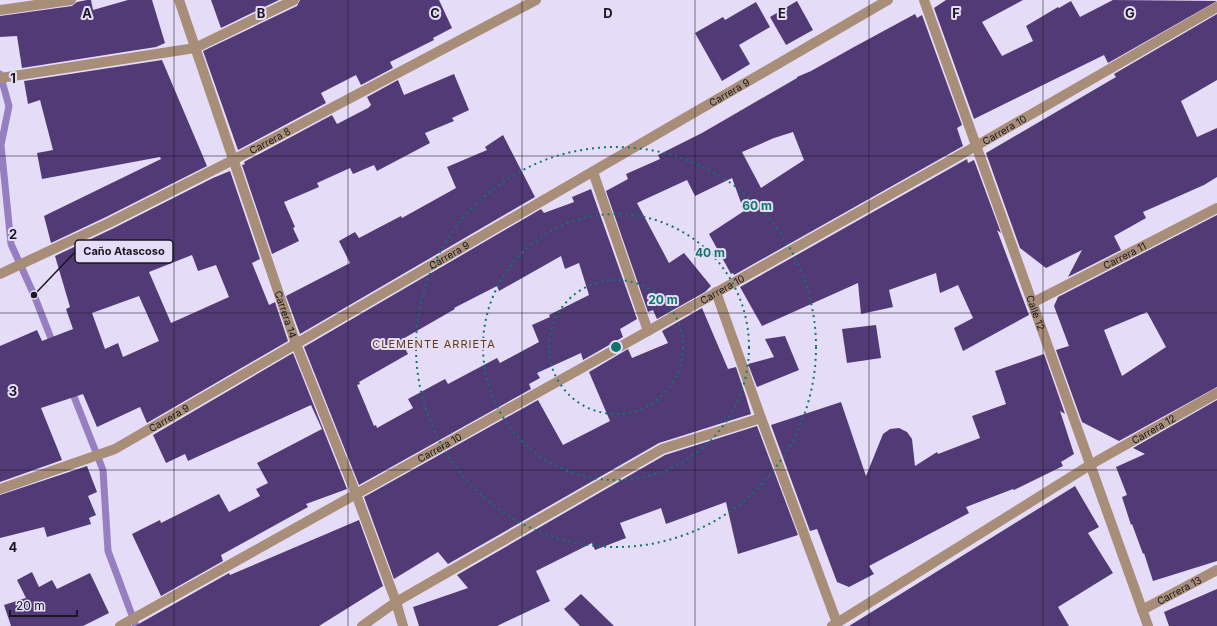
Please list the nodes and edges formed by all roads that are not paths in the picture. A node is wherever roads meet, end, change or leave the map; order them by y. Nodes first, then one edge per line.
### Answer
1 (71, 0) edge
2 (179, 0) edge
3 (294, 0) edge
4 (536, 0) edge
5 (888, 0) edge
6 (924, 0) edge
7 (1217, 6) edge
8 (0, 10) edge
9 (195, 48) junction
10 (3, 78) edge
11 (976, 146) junction
12 (233, 160) junction
13 (593, 172) junction
14 (1217, 208) edge
15 (0, 274) edge
16 (716, 292) junction
17 (1032, 302) junction
18 (648, 331) junction
19 (296, 344) junction
20 (1217, 393) edge
21 (761, 418) junction
22 (1090, 465) junction
23 (0, 489) edge
24 (356, 494) junction
25 (1217, 570) edge
26 (396, 602) junction
27 (1142, 610) junction
28 (122, 625) edge
29 (834, 625) edge
30 (362, 626) edge
31 (403, 626) edge
32 (1148, 626) edge

1 - 8 street
2 - 9 street, Carrera 14
3 - 9 street
4 - 12 street, Carrera 8
5 - 13 street, Carrera 9
6 - 11 street, Calle 12
7 - 11 street, Carrera 10
9 - 10 street
9 - 12 street, Carrera 14
11 - 16 street, Carrera 10
11 - 17 street, Calle 12
12 - 15 street, Carrera 8
12 - 19 street, Carrera 14
13 - 18 street
13 - 19 street, Carrera 9
14 - 17 street, Carrera 11
16 - 18 street, Carrera 10
16 - 21 street
17 - 22 street, Calle 12
18 - 24 street, Carrera 10
19 - 23 street, Carrera 9
19 - 24 street, Carrera 14
20 - 22 street, Carrera 12
21 - 26 street
21 - 29 street
22 - 27 street, Calle 12
22 - 29 street, Carrera 12
24 - 26 street, Carrera 14
24 - 28 street, Carrera 10
25 - 27 street, Carrera 13
26 - 30 street
26 - 31 street, Carrera 14
27 - 32 street, Calle 12

